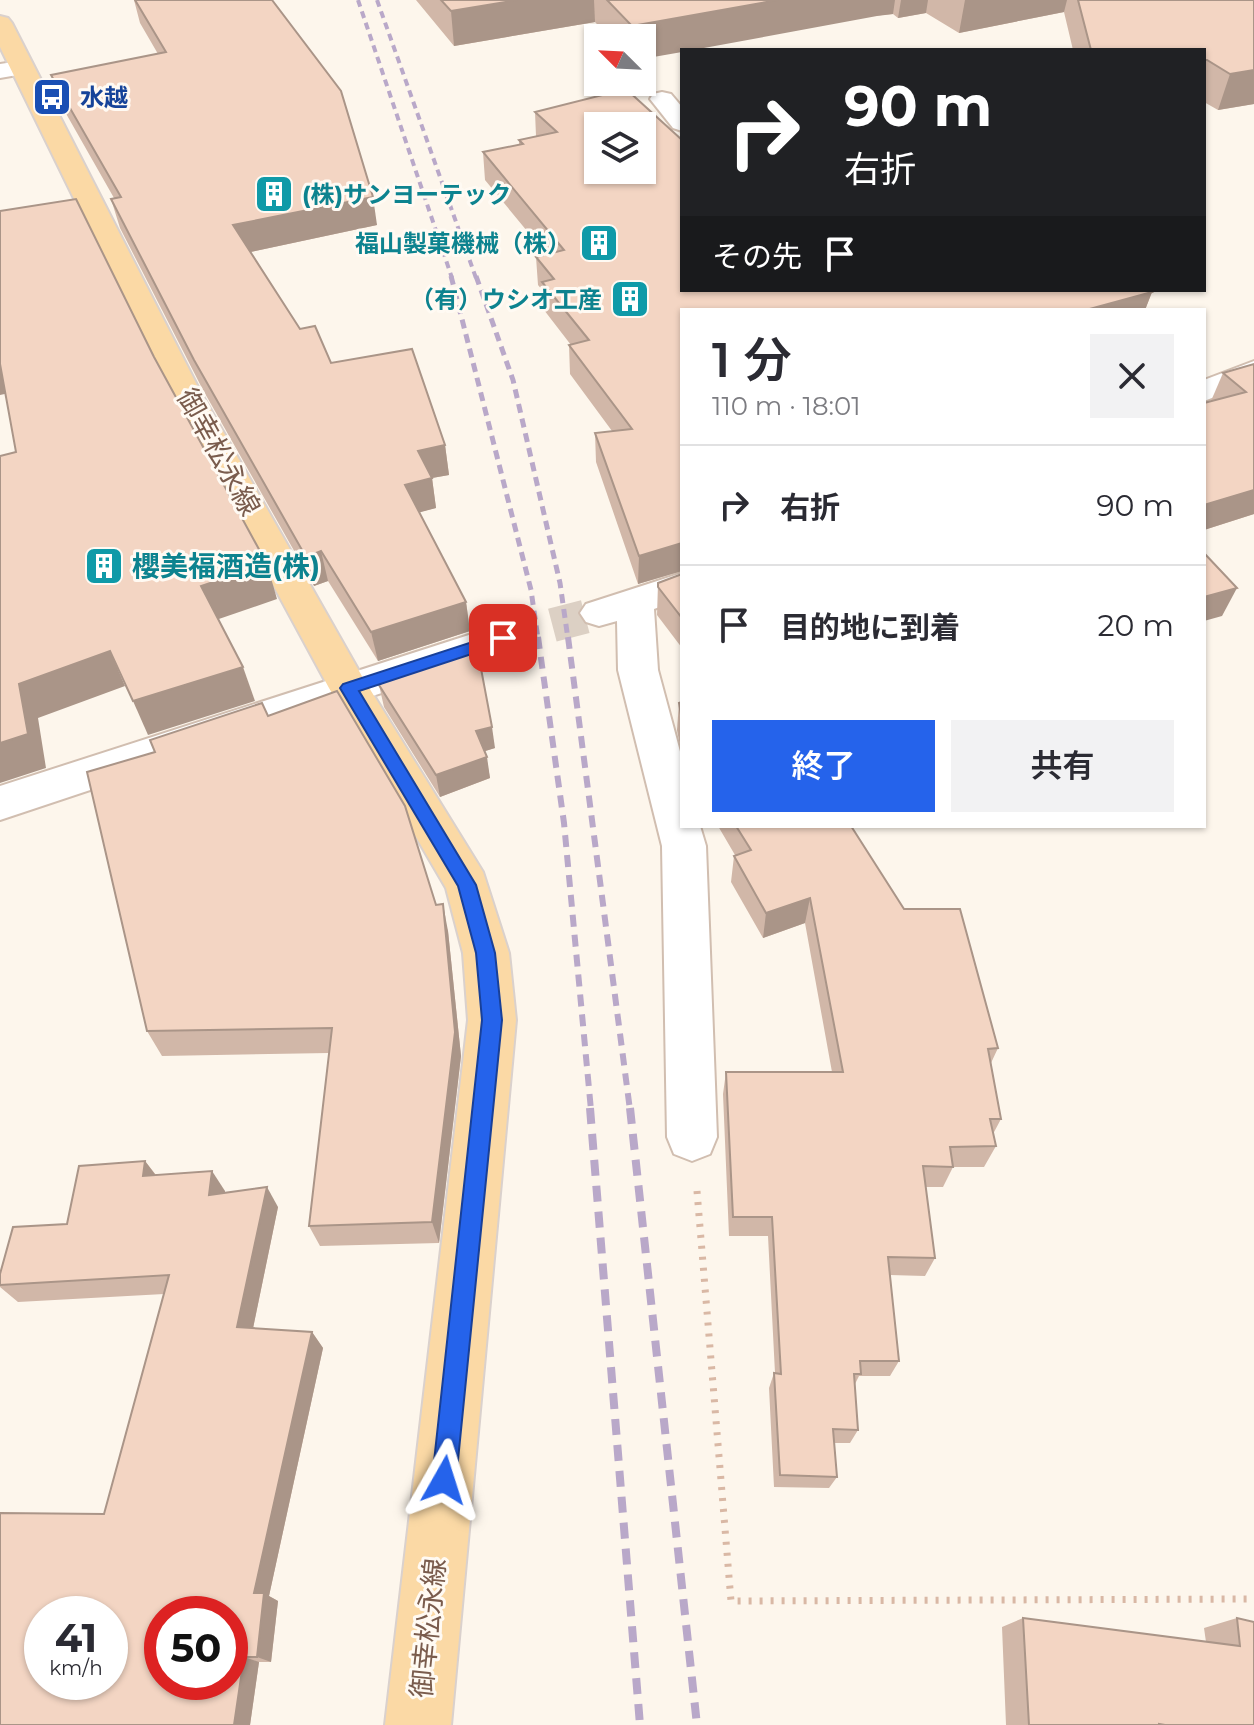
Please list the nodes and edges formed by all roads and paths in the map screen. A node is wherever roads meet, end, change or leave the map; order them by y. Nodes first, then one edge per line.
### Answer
1 (0, 23) edge
2 (10, 70) edge
3 (662, 99) dead end
4 (680, 121) edge
5 (1254, 371) edge
6 (1206, 390) edge
7 (680, 587) edge
8 (503, 638) tunnel mouth
9 (349, 688) junction
10 (0, 803) edge
11 (692, 1137) joint
12 (1254, 1599) edge
13 (418, 1725) edge

1 - 2 main road, 御幸松永線
2 - 9 main road, 御幸松永線
3 - 4 street
5 - 6 street
7 - 11 street
8 - 9 street
9 - 10 street
9 - 13 main road, 御幸松永線
11 - 12 path

